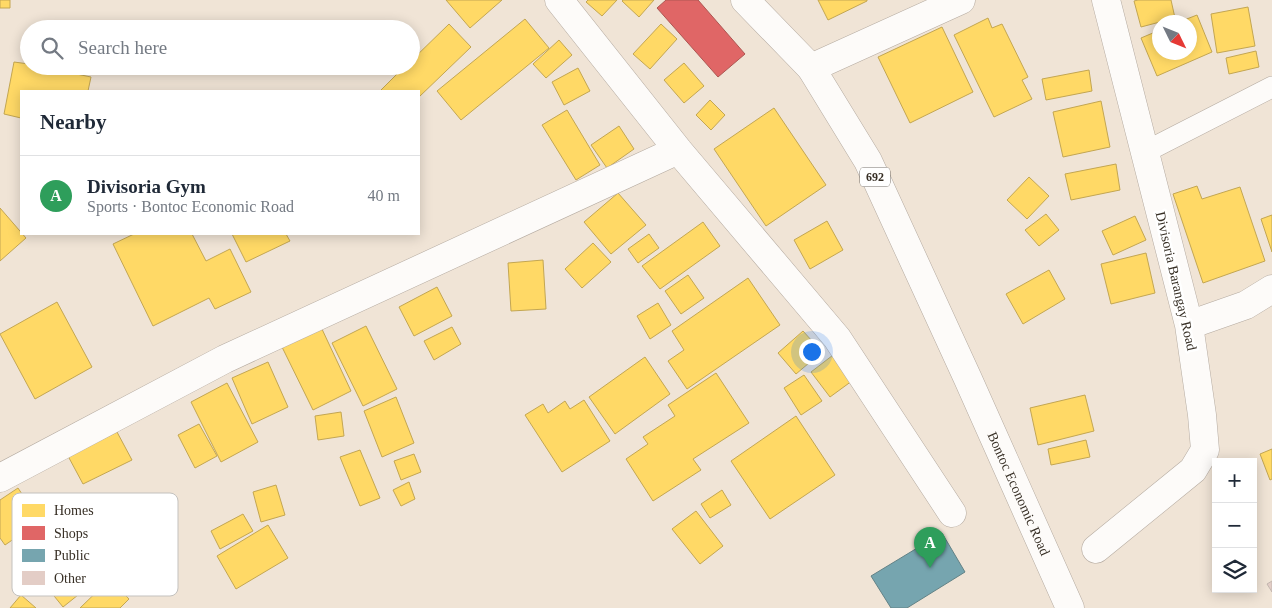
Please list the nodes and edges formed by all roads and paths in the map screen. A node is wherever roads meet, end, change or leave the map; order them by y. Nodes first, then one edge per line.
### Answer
1 (559, 0) edge
2 (745, 0) edge
3 (960, 0) edge
4 (1106, 0) edge
5 (811, 68) junction
6 (1272, 87) edge
7 (678, 150) junction
8 (1145, 152) junction
9 (1272, 289) edge
10 (1189, 325) junction
11 (0, 478) edge
12 (952, 513) dead end
13 (1096, 549) dead end
14 (1070, 608) edge

1 - 7 street
2 - 5 street, 692
3 - 5 street
4 - 8 street, Divisoria Barangay Road
5 - 14 street, Bontoc Economic Road / 692
6 - 8 lane
7 - 11 street
7 - 12 street
8 - 10 street, Divisoria Barangay Road
9 - 10 street
10 - 13 street, Divisoria Barangay Road

